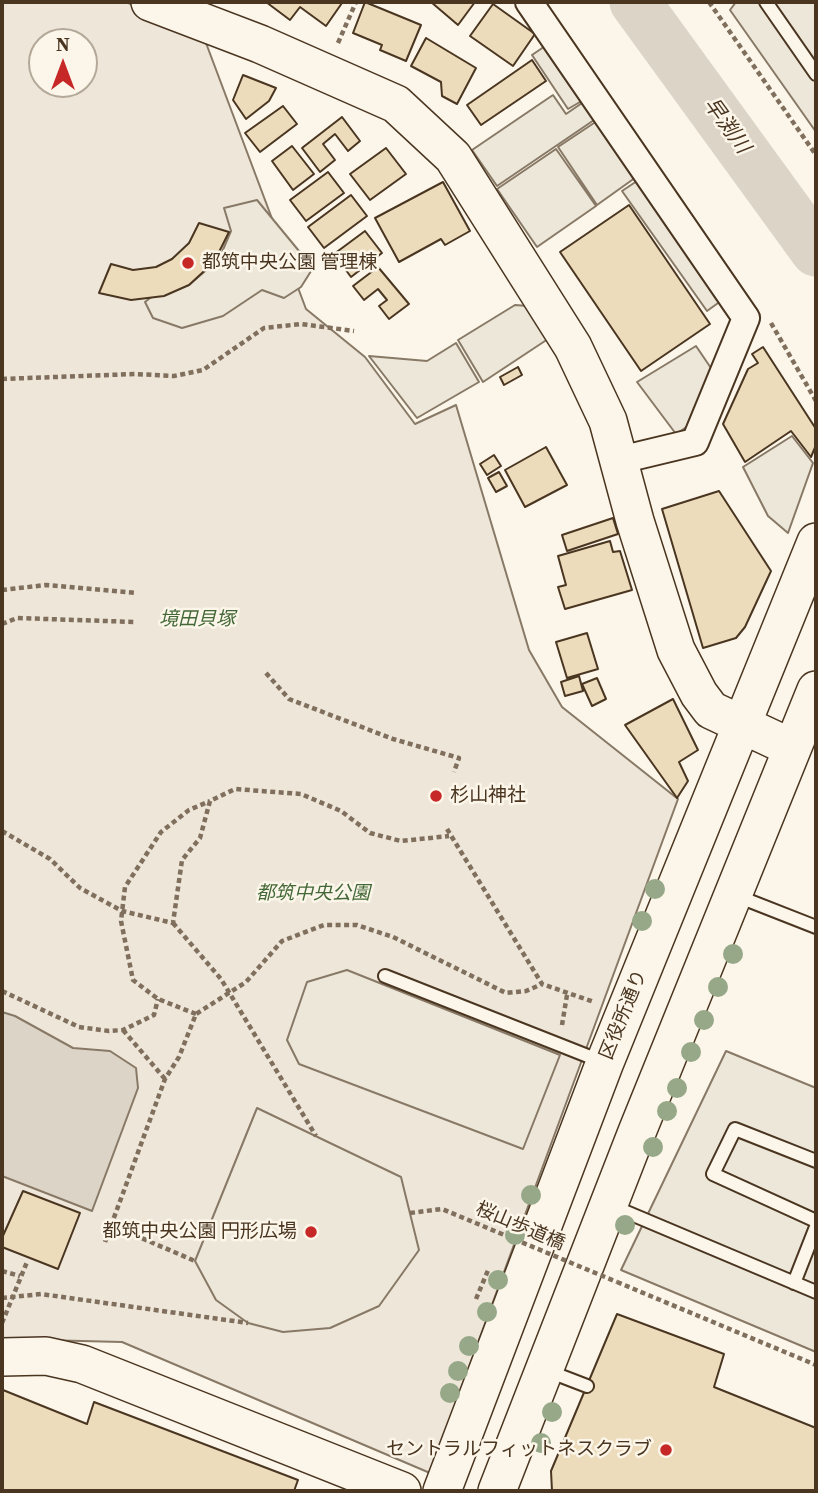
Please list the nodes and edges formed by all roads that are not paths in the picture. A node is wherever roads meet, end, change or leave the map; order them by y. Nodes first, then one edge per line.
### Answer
1 (151, 2) edge
2 (529, 2) edge
3 (766, 2) edge
4 (816, 74) edge
5 (620, 460) junction
6 (816, 542) edge
7 (816, 691) edge
8 (741, 724) junction
9 (792, 748) junction
10 (733, 894) junction
11 (816, 927) edge
12 (385, 976) dead end
13 (605, 1062) junction
14 (816, 1161) edge
15 (608, 1205) junction
16 (816, 1221) edge
17 (816, 1227) edge
18 (794, 1283) junction
19 (816, 1292) edge
20 (2, 1357) edge
21 (545, 1369) junction
22 (587, 1386) dead end
23 (402, 1491) edge
24 (442, 1491) edge
25 (497, 1491) edge

1 - 5 street
2 - 5 street
3 - 4 lane
5 - 8 street
6 - 8 street, 区役所通り
7 - 9 street
8 - 9 street
8 - 13 street, 区役所通り
9 - 10 street
10 - 11 lane
10 - 15 street
12 - 13 lane
13 - 24 street, 区役所通り
14 - 16 lane
15 - 18 lane
15 - 21 street
17 - 18 lane
18 - 19 lane
20 - 23 street
21 - 22 lane
21 - 25 street

